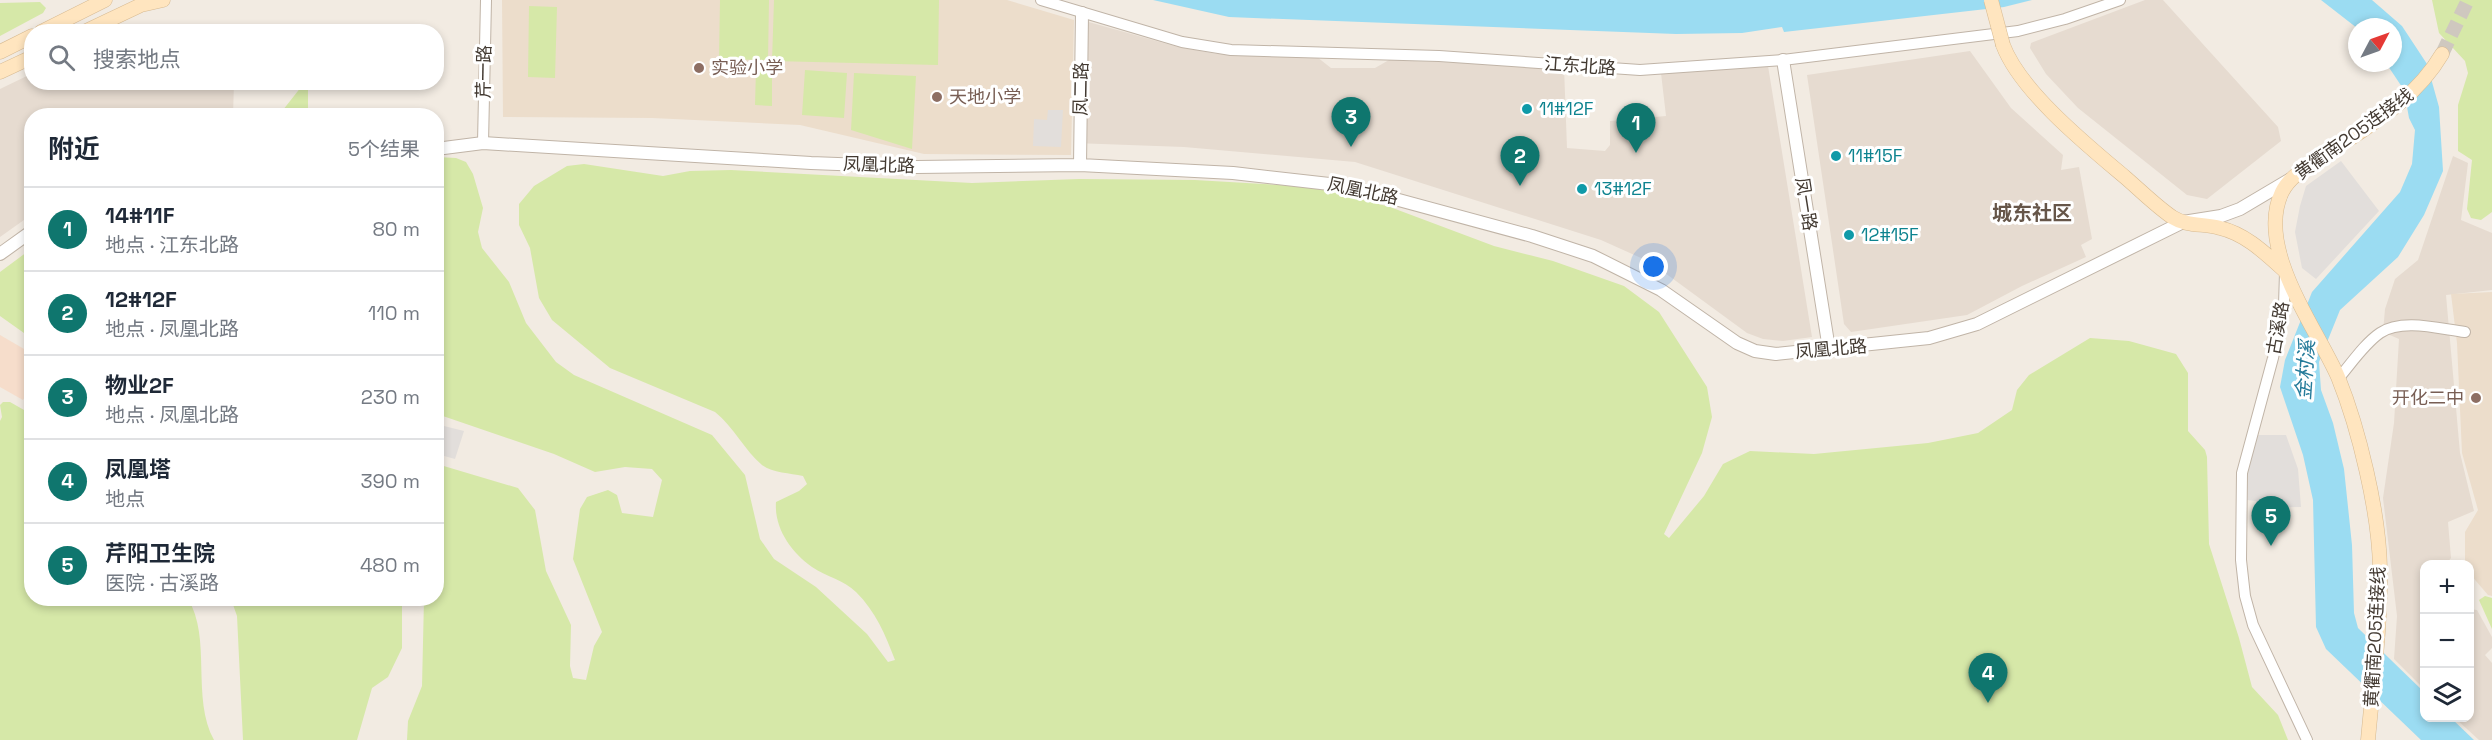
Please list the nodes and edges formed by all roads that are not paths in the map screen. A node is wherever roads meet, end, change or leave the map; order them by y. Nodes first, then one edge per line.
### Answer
1 (105, 0) edge
2 (163, 0) edge
3 (486, 0) edge
4 (1041, 0) edge
5 (1991, 0) edge
6 (2120, 0) edge
7 (136, 2) edge
8 (1082, 13) junction
9 (57, 24) edge
10 (98, 24) edge
11 (24, 40) edge
12 (0, 52) edge
13 (2442, 54) tunnel mouth
14 (1783, 60) junction
15 (24, 61) edge
16 (0, 72) edge
17 (483, 143) junction
18 (444, 148) edge
19 (1080, 165) junction
20 (2290, 180) junction
21 (2183, 222) junction
22 (24, 230) edge
23 (24, 237) edge
24 (0, 247) edge
25 (0, 254) edge
26 (2285, 271) junction
27 (2464, 332) dead end
28 (1829, 349) junction
29 (2338, 379) junction
30 (2307, 740) edge
31 (2368, 740) edge

1 - 9 main road
2 - 7 main road
3 - 17 street, 芹一路
4 - 8 street, 江东北路
5 - 21 main road, bridge
6 - 14 street, 江东北路
7 - 10 main road
8 - 14 street, 江东北路
8 - 19 street, 凤二路
11 - 12 main road
13 - 20 main road, 黄衢南205连接线
14 - 28 street, 凤一路
15 - 16 main road
17 - 18 street, 凤凰北路
17 - 19 street, 凤凰北路
19 - 28 street, 凤凰北路
20 - 21 street, 凤凰北路
20 - 26 main road, 黄衢南205连接线
21 - 26 main road
21 - 28 street, 凤凰北路
22 - 24 street
23 - 25 street
26 - 29 main road, 黄衢南205连接线
26 - 30 street, 古溪路
27 - 29 street
29 - 31 main road, 黄衢南205连接线

